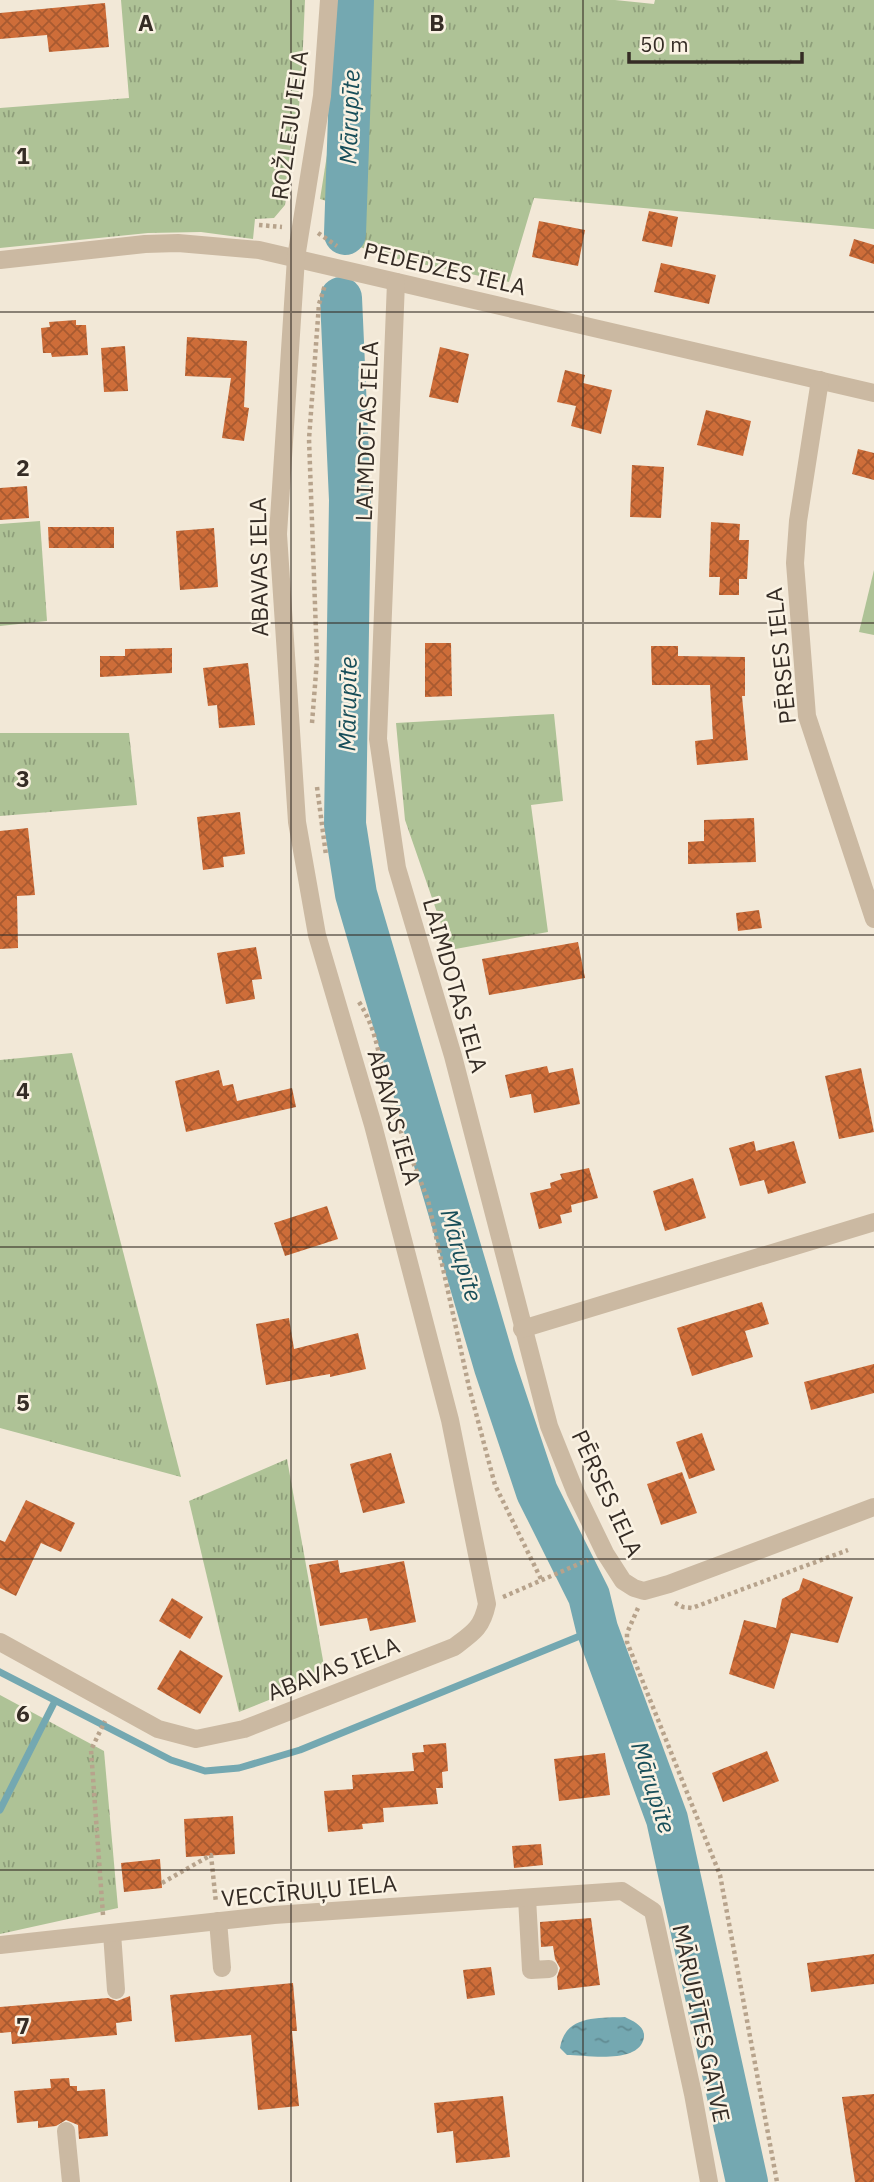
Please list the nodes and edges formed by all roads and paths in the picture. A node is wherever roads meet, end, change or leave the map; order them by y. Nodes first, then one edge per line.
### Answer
1 (329, 0) edge
2 (296, 258) junction
3 (0, 260) edge
4 (327, 278) dead end
5 (396, 282) junction
6 (820, 380) junction
7 (874, 393) edge
8 (312, 730) dead end
9 (317, 785) dead end
10 (326, 858) dead end
11 (874, 919) edge
12 (355, 996) dead end
13 (874, 1222) edge
14 (522, 1329) junction
15 (874, 1507) edge
16 (592, 1558) dead end
17 (542, 1581) junction
18 (644, 1591) junction
19 (487, 1604) junction
20 (0, 1642) edge
21 (107, 1717) dead end
22 (162, 1883) dead end
23 (622, 1891) joint
24 (527, 1898) junction
25 (218, 1922) junction
26 (108, 1933) junction
27 (0, 1945) edge
28 (222, 1968) dead end
29 (550, 1969) dead end
30 (116, 1990) dead end
31 (66, 2132) dead end
32 (71, 2182) edge
33 (709, 2182) edge
34 (777, 2182) edge

1 - 2 street, ROŽLEJU IELA
2 - 3 street, PEDEDZES IELA
2 - 5 street, PEDEDZES IELA
2 - 19 street, ABAVAS IELA
4 - 8 path
5 - 6 street, PEDEDZES IELA
5 - 14 street, LAIMDOTAS IELA
6 - 7 street, PEDEDZES IELA
6 - 11 street, PĒRSES IELA
9 - 10 path
12 - 17 path
13 - 14 street
14 - 18 street, PĒRSES IELA
15 - 18 street
16 - 17 path
17 - 19 path
18 - 34 path
19 - 20 street, ABAVAS IELA
21 - 26 path
22 - 25 path
23 - 24 street, VECCĪRUĻU IELA
23 - 33 street, MĀRUPĪTES GATVE
24 - 25 street, VECCĪRUĻU IELA
24 - 29 street
25 - 26 street, VECCĪRUĻU IELA
25 - 28 street
26 - 27 street, VECCĪRUĻU IELA
26 - 30 street
31 - 32 street

